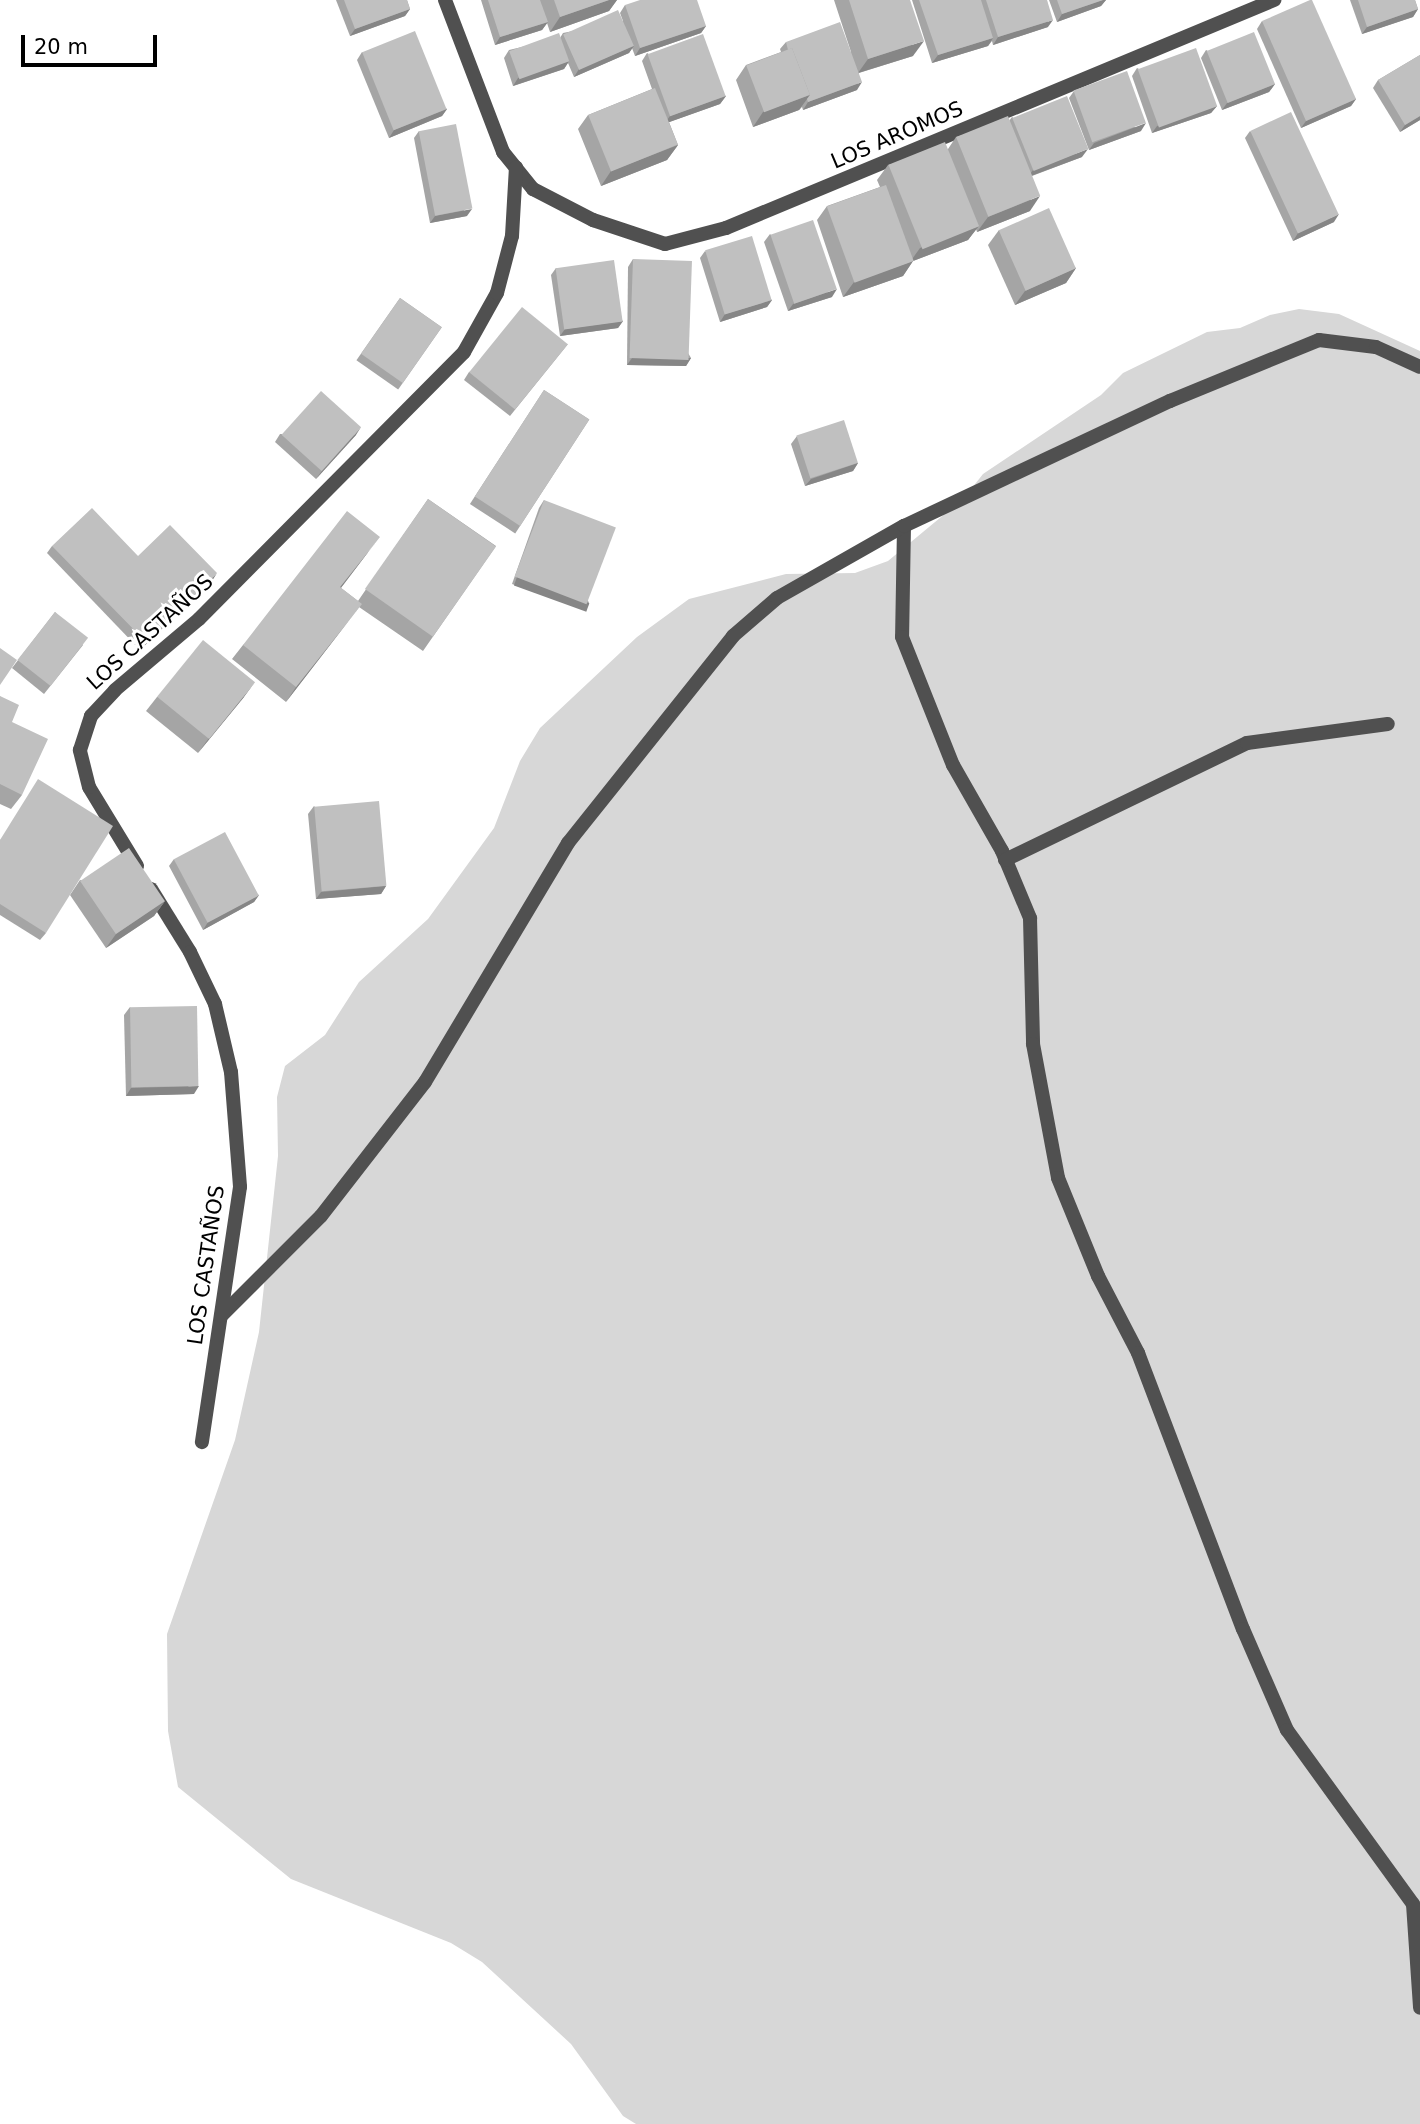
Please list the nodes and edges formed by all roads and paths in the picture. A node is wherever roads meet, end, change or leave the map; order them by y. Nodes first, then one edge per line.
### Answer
1 (445, 0) edge
2 (1274, 0) edge
3 (516, 167) junction
4 (1420, 367) edge
5 (904, 526) junction
6 (1388, 724) dead end
7 (1005, 860) junction
8 (221, 1316) junction
9 (202, 1442) dead end
10 (1416, 1904) edge
11 (1420, 2008) edge

1 - 3 street
2 - 3 street, LOS AROMOS
3 - 8 street, LOS CASTAÑOS
4 - 5 street
5 - 7 street
5 - 8 street
6 - 7 street
7 - 10 street
8 - 9 street, LOS CASTAÑOS
10 - 11 street

